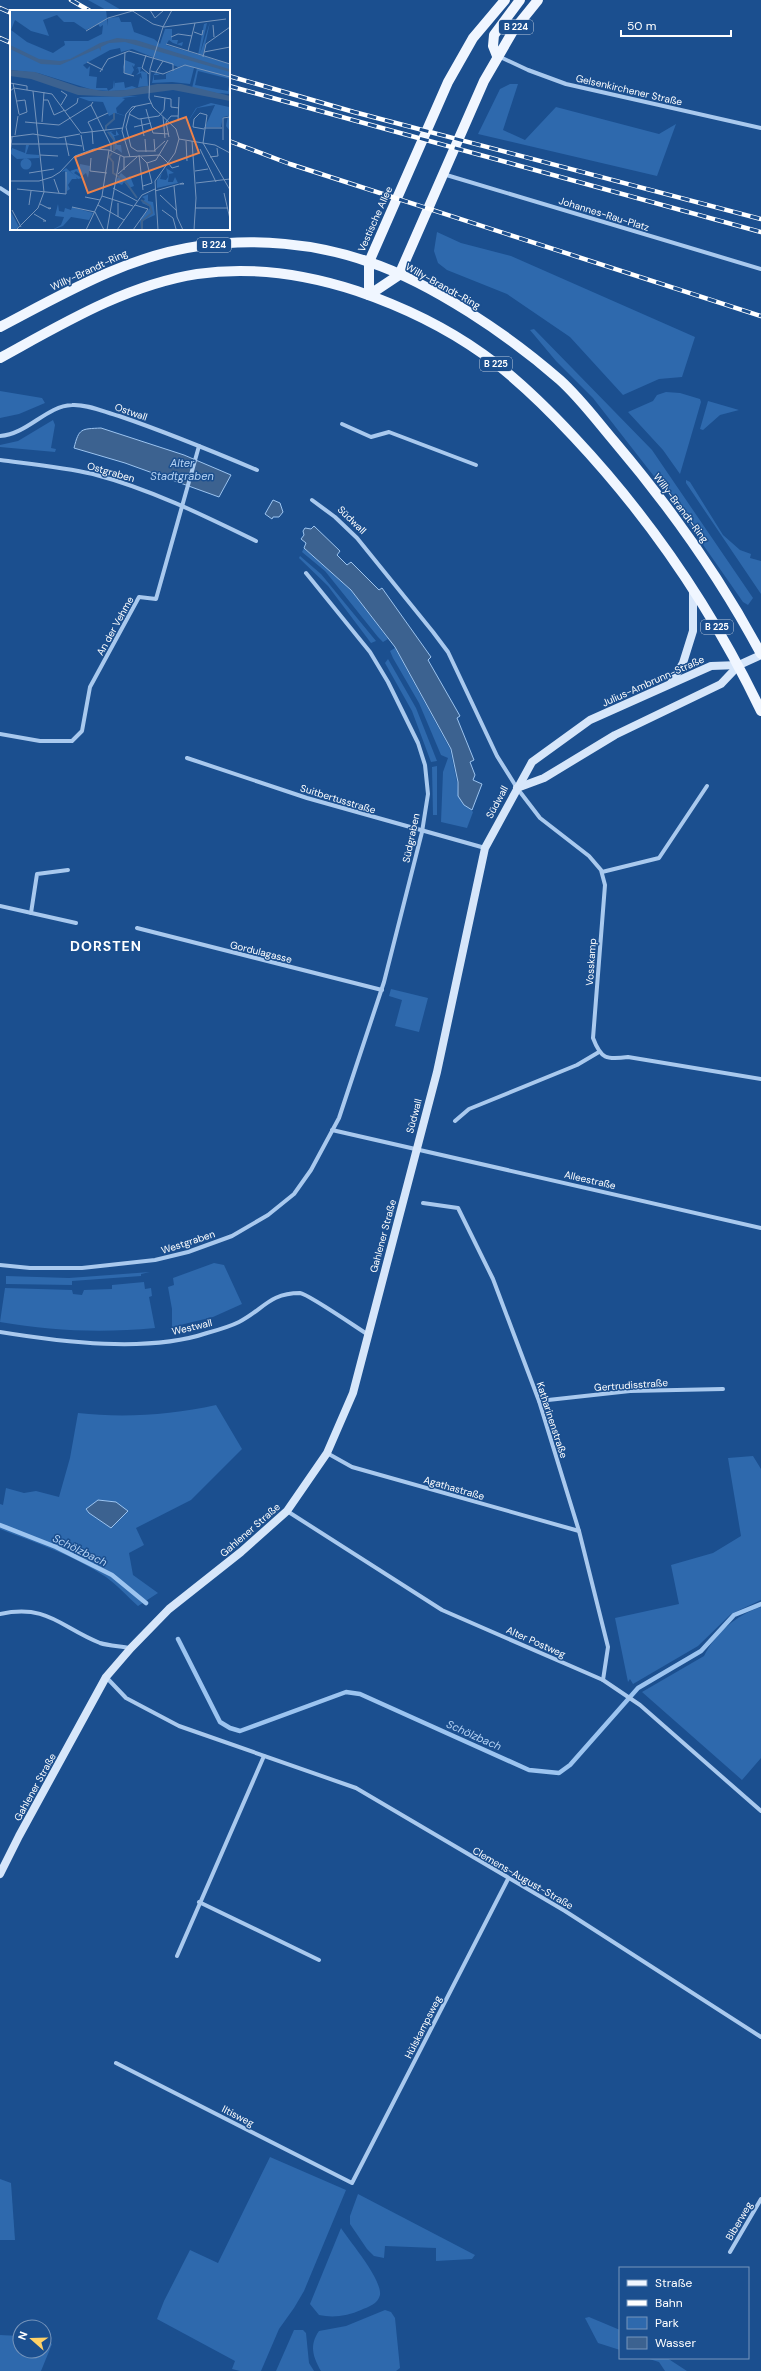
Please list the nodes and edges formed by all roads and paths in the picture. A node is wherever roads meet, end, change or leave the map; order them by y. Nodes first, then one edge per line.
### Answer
1 (505, 0) edge
2 (520, 0) edge
3 (538, 0) edge
4 (497, 56) junction
5 (761, 128) edge
6 (443, 174) junction
7 (0, 188) edge
8 (10, 193) edge
9 (369, 262) junction
10 (761, 269) edge
11 (399, 275) junction
12 (369, 295) junction
13 (0, 327) edge
14 (0, 358) edge
15 (342, 424) dead end
16 (0, 436) edge
17 (199, 446) junction
18 (0, 460) edge
19 (476, 464) dead end
20 (257, 470) dead end
21 (312, 500) dead end
22 (182, 507) junction
23 (256, 541) dead end
24 (306, 573) dead end
25 (693, 591) junction
26 (761, 654) edge
27 (738, 665) junction
28 (672, 683) junction
29 (761, 711) edge
30 (0, 734) edge
31 (188, 758) dead end
32 (707, 786) dead end
33 (517, 788) junction
34 (422, 832) junction
35 (485, 848) junction
36 (68, 870) dead end
37 (602, 872) junction
38 (0, 906) edge
39 (31, 913) junction
40 (76, 923) dead end
41 (137, 928) dead end
42 (382, 990) junction
43 (599, 1052) junction
44 (761, 1079) edge
45 (455, 1121) dead end
46 (332, 1130) junction
47 (416, 1148) junction
48 (423, 1203) dead end
49 (761, 1228) edge
50 (0, 1265) edge
51 (0, 1332) edge
52 (367, 1334) junction
53 (723, 1389) dead end
54 (539, 1401) junction
55 (326, 1453) junction
56 (287, 1512) junction
57 (579, 1531) junction
58 (0, 1614) edge
59 (130, 1648) junction
60 (106, 1677) junction
61 (602, 1680) junction
62 (264, 1756) junction
63 (761, 1811) edge
64 (0, 1874) edge
65 (508, 1879) junction
66 (199, 1902) junction
67 (177, 1956) dead end
68 (319, 1960) dead end
69 (761, 2036) edge
70 (116, 2063) dead end
71 (352, 2183) joint
72 (761, 2199) edge
73 (730, 2252) dead end

1 - 9 main road, Vestische Allee / B 224
2 - 4 main road
3 - 4 main road, B 224
4 - 5 street, Gelsenkirchener Straße
4 - 6 main road, B 224
6 - 10 street, Johannes-Rau-Platz
6 - 11 main road, B 224
7 - 8 street
9 - 11 main road, Willy-Brandt-Ring / B 224
9 - 12 main road, Vestische Allee / B 224
9 - 13 main road, Willy-Brandt-Ring / B 224
11 - 12 main road
11 - 26 main road, Willy-Brandt-Ring / B 225
12 - 14 main road
12 - 25 main road, B 225
15 - 19 street
16 - 17 street, Ostwall
17 - 20 street, Ostwall
17 - 22 street
18 - 22 street, Ostgraben
21 - 33 street, Südwall
22 - 23 street, Ostgraben
22 - 30 street, An der Vehme
24 - 34 street, Südgraben
25 - 27 main road, B 225
25 - 28 main road
26 - 27 main road
27 - 28 main road, Julius-Ambrunn-Straße
27 - 29 main road, B 225
27 - 33 main road
28 - 33 main road, Julius-Ambrunn-Straße
31 - 34 street, Suitbertusstraße
32 - 37 street
33 - 35 main road, Südwall
33 - 37 street
34 - 35 street, Suitbertusstraße
34 - 42 street, Südgraben
35 - 47 main road, Südwall
36 - 39 street
37 - 43 street, Vosskamp
38 - 39 street
39 - 40 street
41 - 42 street, Gordulagasse
42 - 46 street, Südgraben
43 - 44 street
43 - 45 street
46 - 47 street, Alleestraße
46 - 50 street, Westgraben
47 - 49 street, Alleestraße
47 - 52 main road, Gahlener Straße
48 - 54 street, Katharinenstraße
51 - 52 street, Westwall
52 - 55 main road, Gahlener Straße
53 - 54 street, Gertrudisstraße
54 - 57 street, Katharinenstraße
55 - 56 main road, Gahlener Straße
55 - 57 street, Agathastraße
56 - 59 main road, Gahlener Straße
56 - 61 street, Alter Postweg
57 - 61 street, Katharinenstraße
58 - 59 street
59 - 60 main road, Gahlener Straße
60 - 62 street, Clemens-August-Straße
60 - 64 main road, Gahlener Straße
61 - 63 street, Alter Postweg
62 - 65 street, Clemens-August-Straße
62 - 66 street
65 - 69 street, Clemens-August-Straße
65 - 71 street, Hülskampsweg
66 - 67 street
66 - 68 street
70 - 71 street, Iltisweg
72 - 73 street, Biberweg

